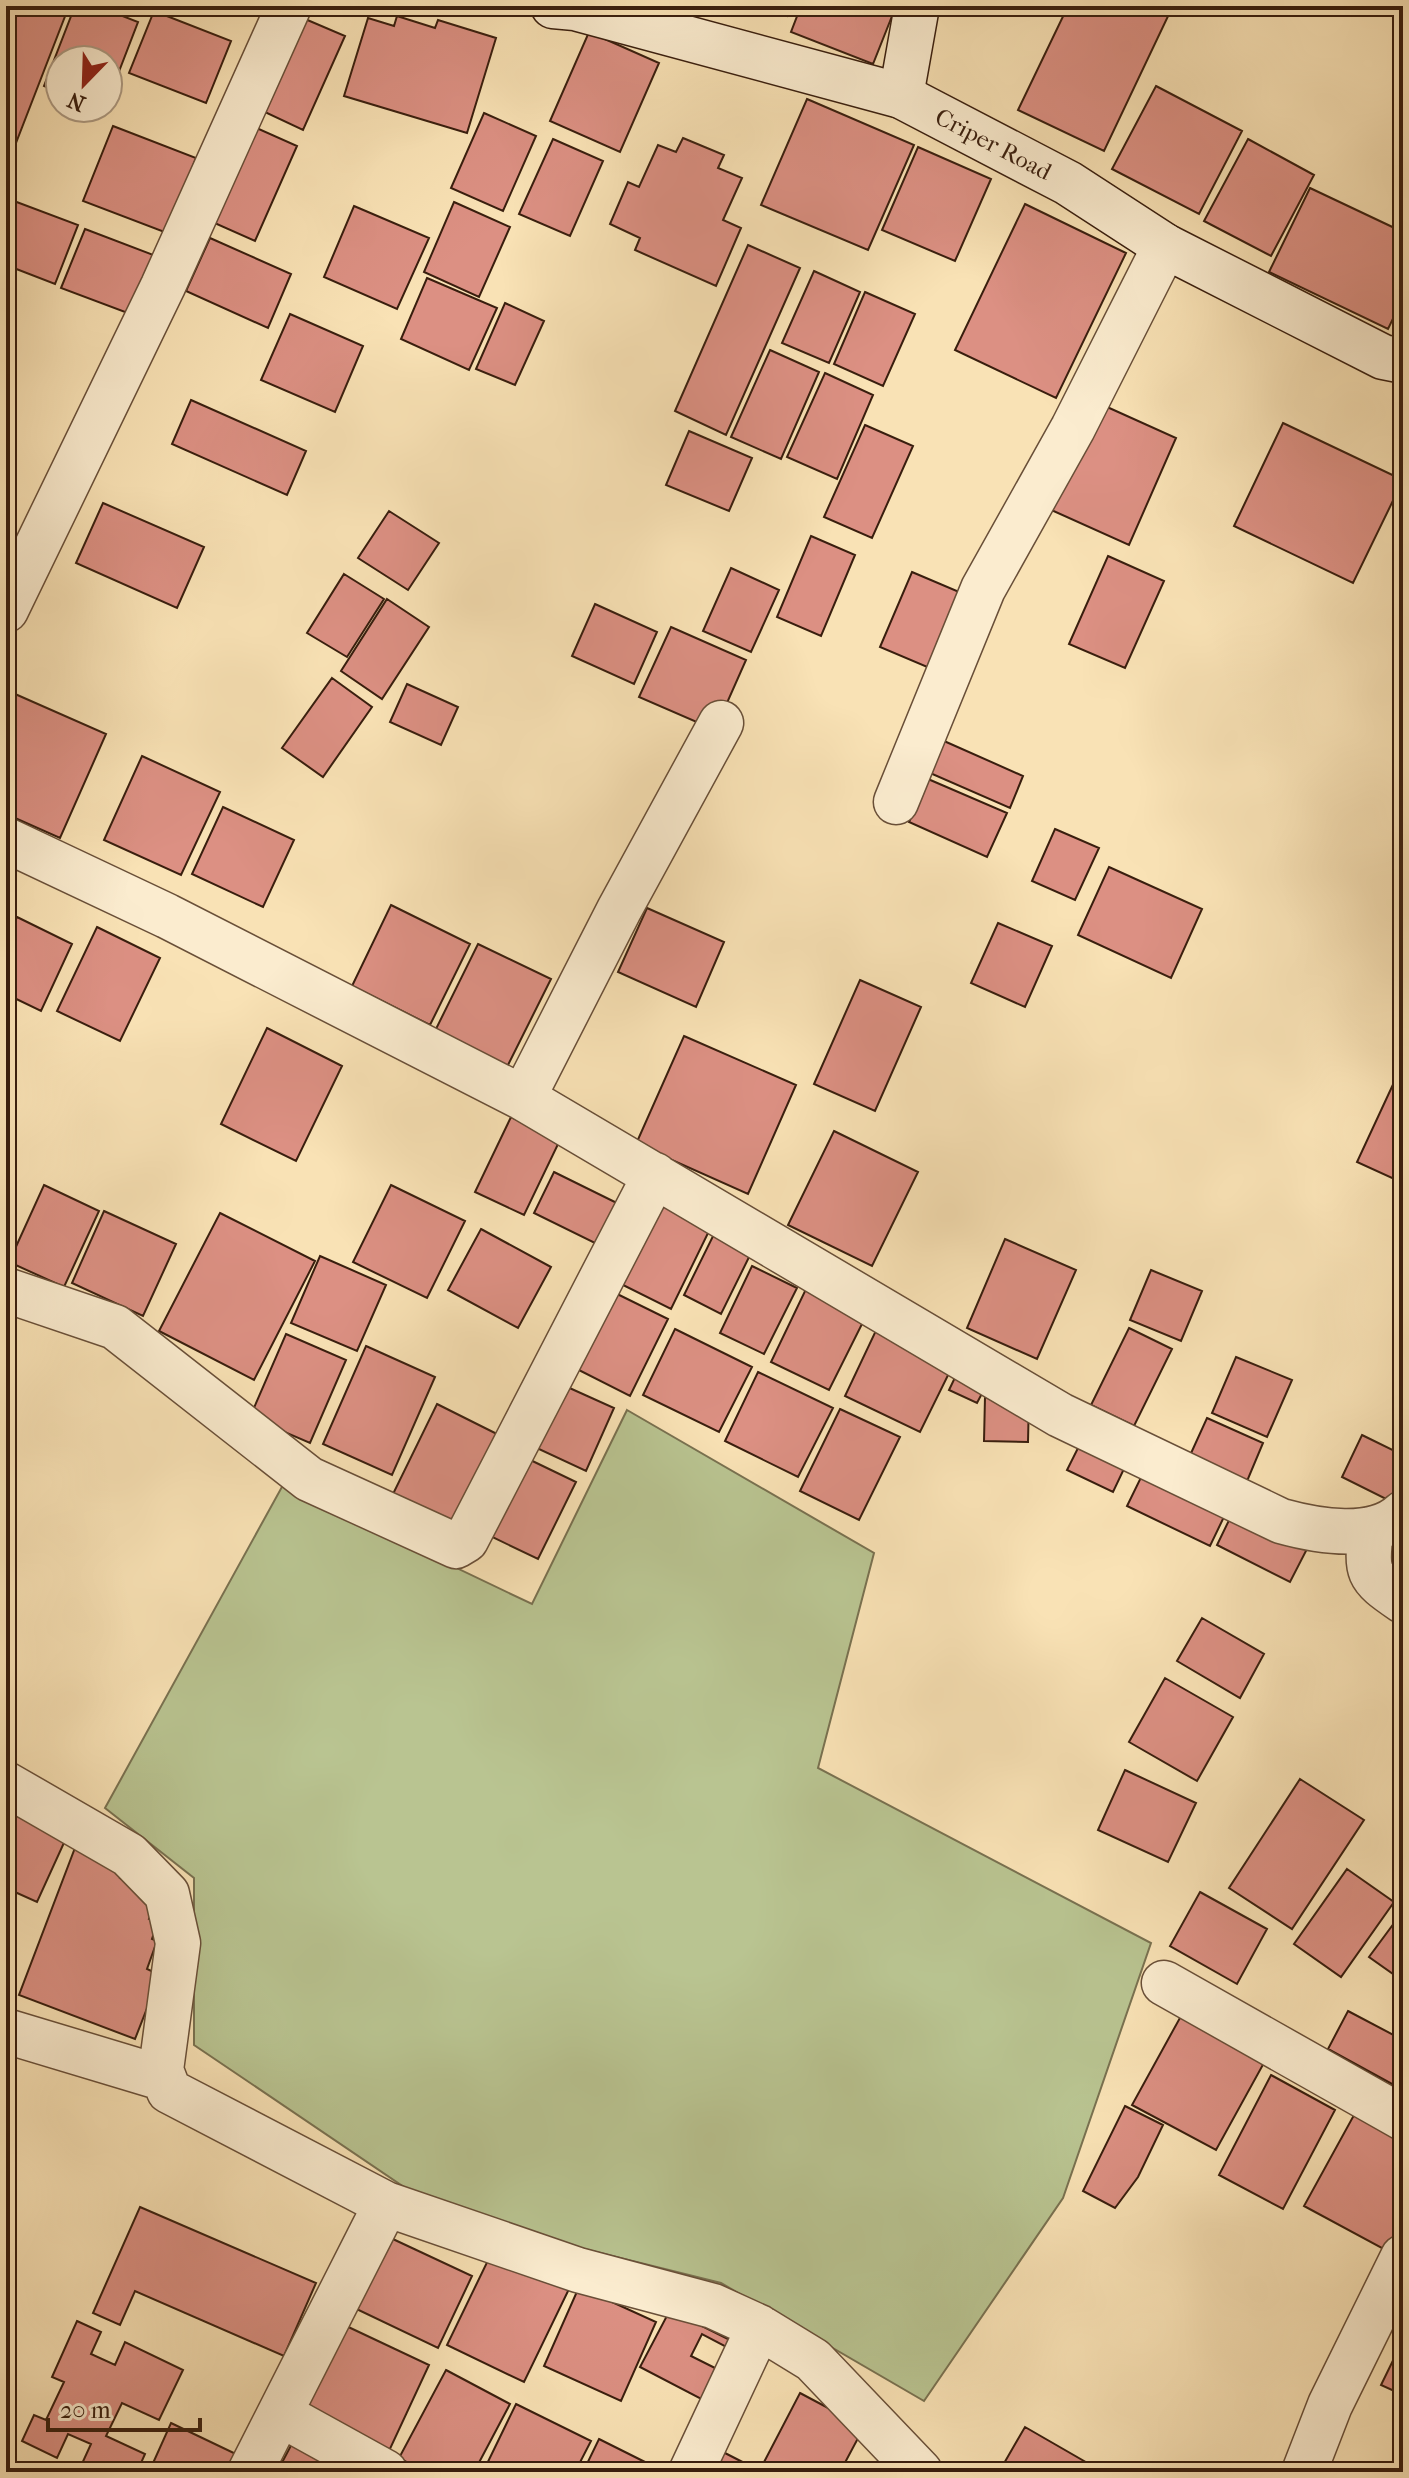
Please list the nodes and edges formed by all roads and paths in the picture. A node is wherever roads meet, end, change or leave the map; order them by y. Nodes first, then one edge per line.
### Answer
1 (289, 6) edge
2 (553, 6) edge
3 (917, 6) edge
4 (901, 96) junction
5 (1165, 246) junction
6 (1403, 361) edge
7 (6, 610) edge
8 (721, 723) dead end
9 (896, 802) dead end
10 (6, 840) edge
11 (523, 1098) junction
12 (655, 1175) junction
13 (6, 1290) edge
14 (1387, 1521) edge
15 (1403, 1601) edge
16 (6, 1784) edge
17 (1164, 1983) dead end
18 (6, 2031) edge
19 (162, 2078) junction
20 (1403, 2118) edge
21 (386, 2204) junction
22 (1402, 2261) edge
23 (759, 2327) junction
24 (280, 2414) junction
25 (250, 2472) edge
26 (385, 2472) edge
27 (691, 2472) edge
28 (920, 2472) edge
29 (1304, 2472) edge

1 - 7 street
2 - 4 street, Criper Road
3 - 4 street
4 - 5 street, Criper Road
5 - 6 street, Criper Road
5 - 9 street
8 - 11 street
10 - 11 street
11 - 12 street
12 - 13 street
12 - 14 street
14 - 15 street
16 - 19 street
17 - 20 street
18 - 19 street
19 - 21 street
21 - 23 street
21 - 24 street
22 - 29 street
23 - 27 street
23 - 28 street
24 - 25 street
24 - 26 street

